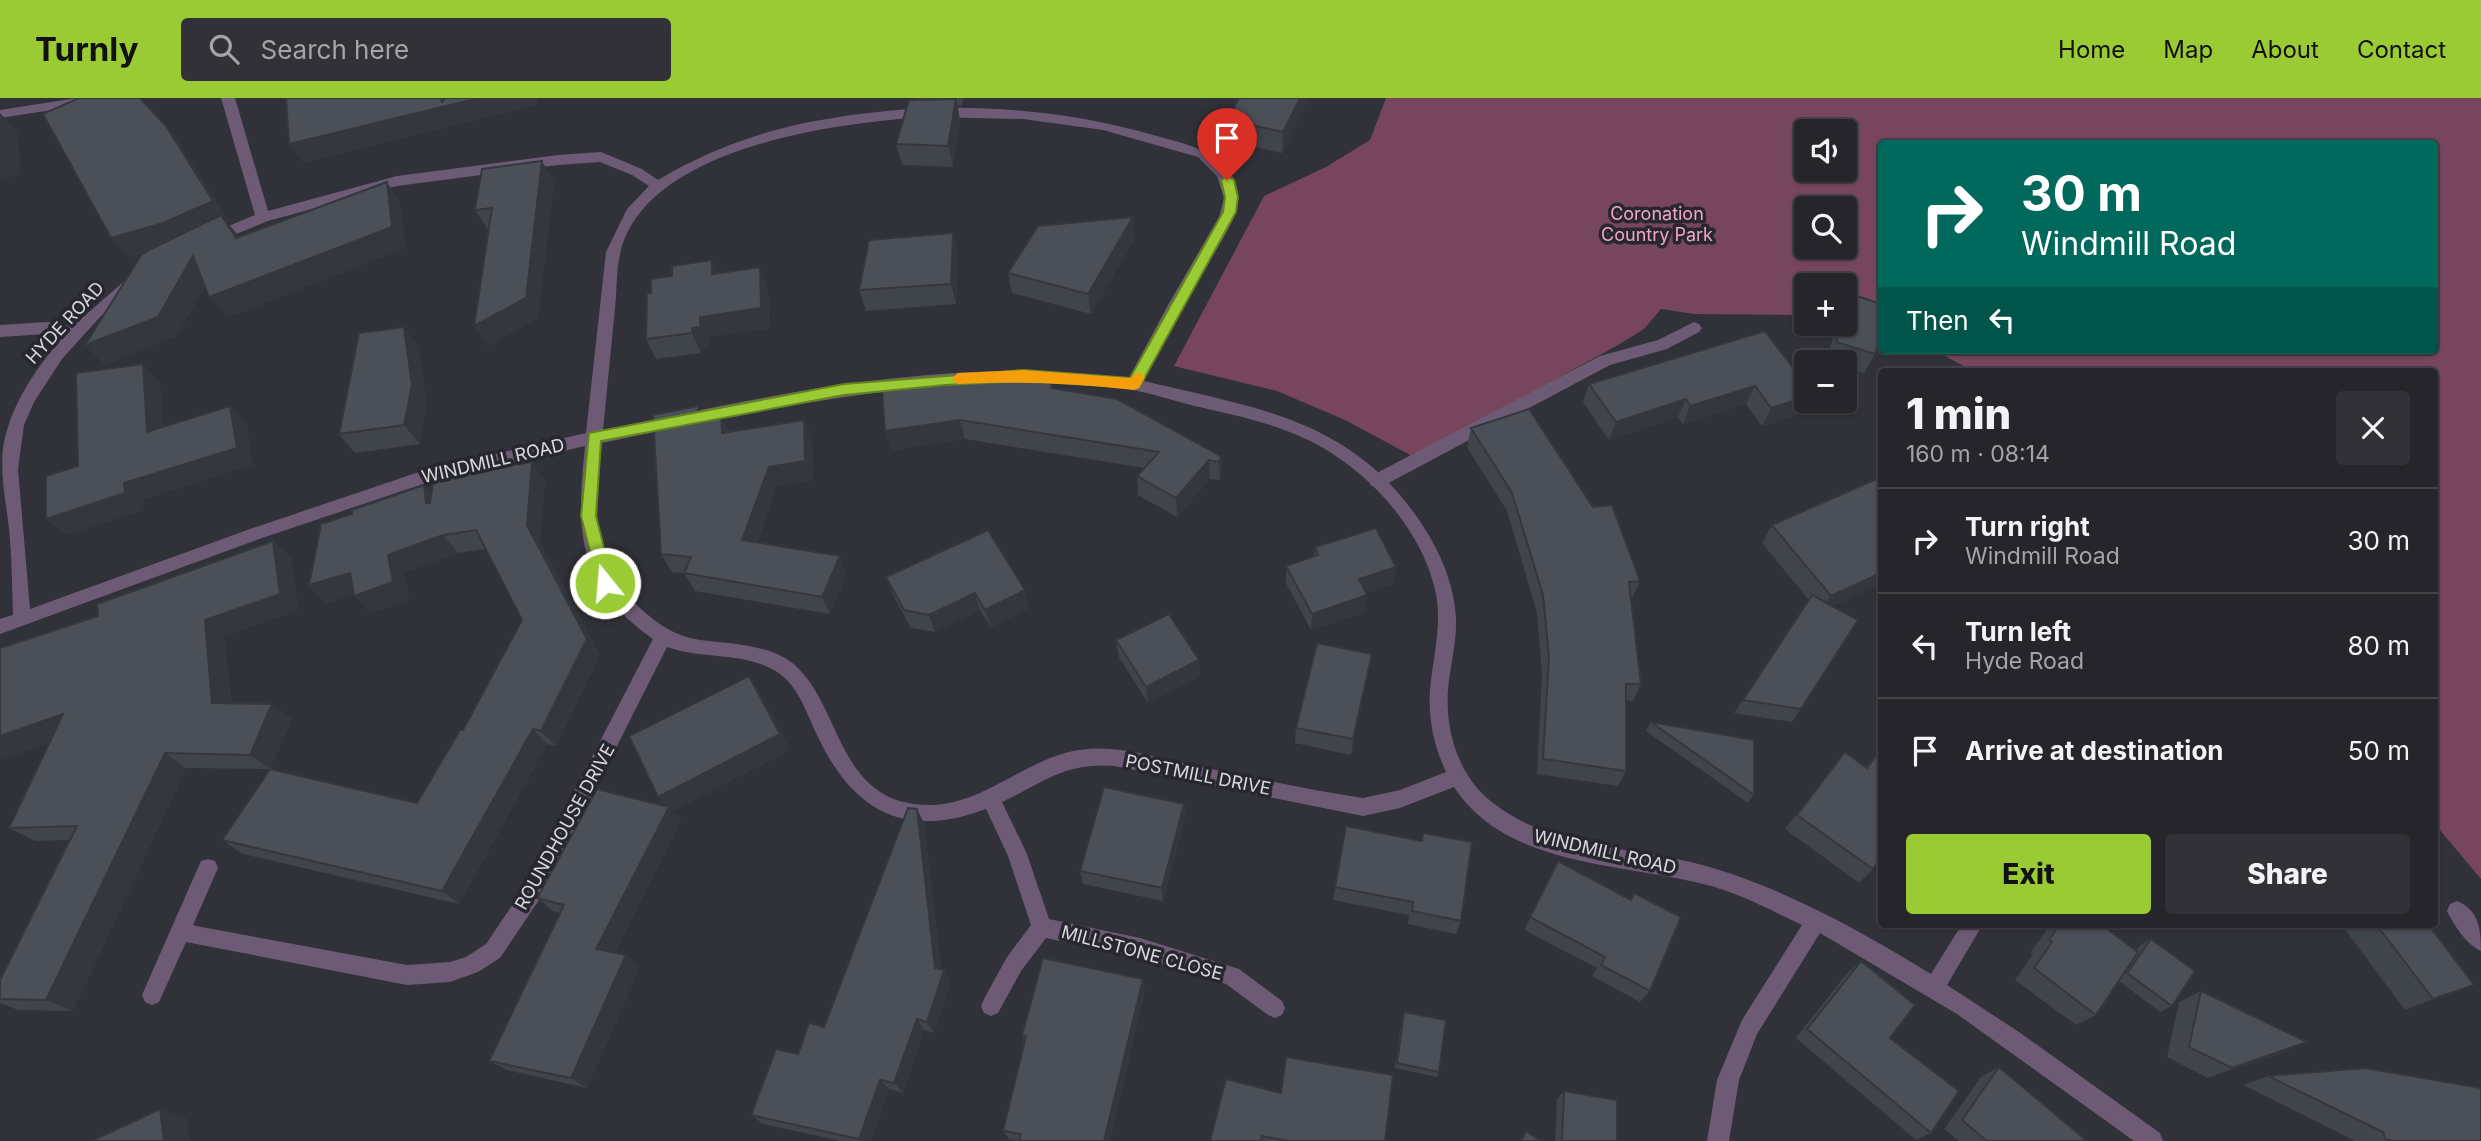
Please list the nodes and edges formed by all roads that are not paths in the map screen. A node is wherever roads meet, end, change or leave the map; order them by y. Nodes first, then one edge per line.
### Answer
1 (106, 98) edge
2 (228, 98) edge
3 (0, 114) edge
4 (658, 186) junction
5 (263, 217) junction
6 (205, 242) edge
7 (150, 271) edge
8 (1694, 328) dead end
9 (0, 331) edge
10 (78, 332) junction
11 (1134, 384) junction
12 (594, 437) junction
13 (1377, 481) junction
14 (22, 619) junction
15 (0, 627) edge
16 (662, 638) junction
17 (1458, 776) junction
18 (990, 798) junction
19 (208, 868) dead end
20 (2457, 911) dead end
21 (1816, 921) junction
22 (1042, 927) junction
23 (1971, 928) edge
24 (181, 930) junction
25 (2481, 941) edge
26 (1935, 986) junction
27 (152, 995) dead end
28 (991, 1006) dead end
29 (1275, 1008) dead end
30 (1718, 1141) edge
31 (2152, 1141) edge

1 - 3 street
2 - 5 street
4 - 5 street
4 - 11 street
4 - 12 street
5 - 6 street
7 - 10 street, HYDE ROAD
8 - 13 street
9 - 10 street
10 - 14 street, HYDE ROAD
11 - 12 street, WINDMILL ROAD
11 - 13 street, WINDMILL ROAD
12 - 14 street, WINDMILL ROAD
12 - 16 street, POSTMILL DRIVE
13 - 17 street, WINDMILL ROAD
14 - 15 street, WINDMILL ROAD
16 - 18 street, POSTMILL DRIVE
16 - 24 street, ROUNDHOUSE DRIVE
17 - 18 street, POSTMILL DRIVE
17 - 21 street, WINDMILL ROAD
18 - 22 street, MILLSTONE CLOSE
19 - 24 street
20 - 25 street
21 - 26 street, WINDMILL ROAD
21 - 30 street
22 - 28 street, MILLSTONE CLOSE
22 - 29 street, MILLSTONE CLOSE
23 - 26 street
24 - 27 street
26 - 31 street, WINDMILL ROAD

